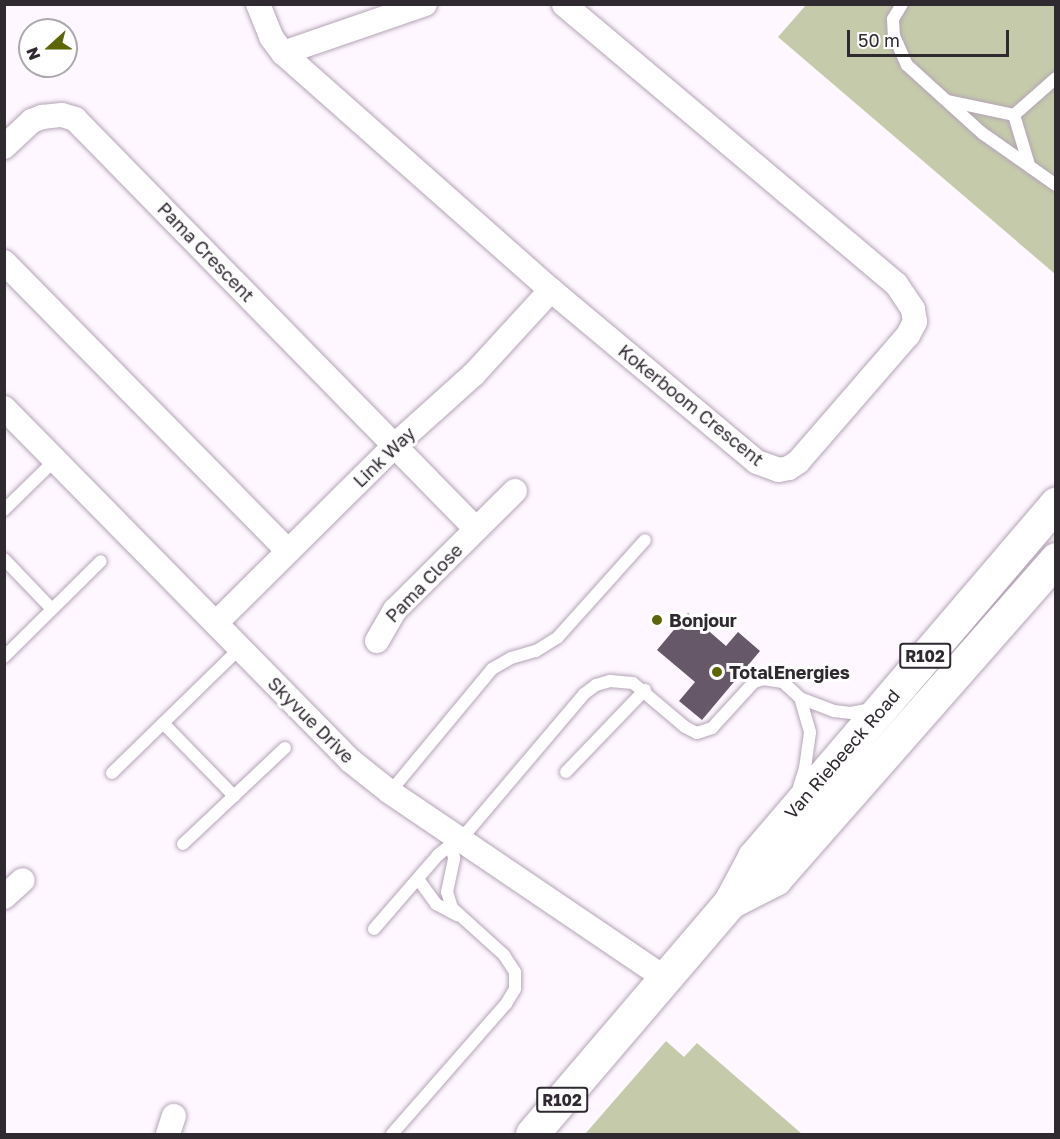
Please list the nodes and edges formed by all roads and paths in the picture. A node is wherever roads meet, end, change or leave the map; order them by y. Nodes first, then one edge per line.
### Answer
1 (258, 4) edge
2 (425, 4) edge
3 (564, 4) edge
4 (902, 4) edge
5 (283, 53) junction
6 (1056, 78) edge
7 (947, 101) junction
8 (1014, 115) junction
9 (4, 147) edge
10 (1029, 165) junction
11 (1056, 185) edge
12 (4, 262) edge
13 (550, 290) junction
14 (4, 408) edge
15 (394, 446) junction
16 (55, 460) junction
17 (515, 490) dead end
18 (1056, 503) edge
19 (4, 510) edge
20 (476, 529) junction
21 (645, 540) dead end
22 (288, 550) junction
23 (4, 559) edge
24 (1056, 559) edge
25 (101, 561) dead end
26 (52, 609) junction
27 (216, 623) junction
28 (376, 641) dead end
29 (240, 648) junction
30 (4, 657) edge
31 (645, 690) junction
32 (800, 698) junction
33 (883, 706) junction
34 (163, 723) junction
35 (285, 748) dead end
36 (566, 772) dead end
37 (112, 773) dead end
38 (390, 792) junction
39 (234, 796) junction
40 (794, 809) junction
41 (455, 843) junction
42 (183, 844) dead end
43 (418, 879) junction
44 (23, 880) dead end
45 (4, 897) edge
46 (730, 902) junction
47 (459, 916) junction
48 (374, 929) dead end
49 (663, 977) junction
50 (392, 1134) edge
51 (532, 1134) edge

1 - 5 street, Kokerboom Crescent
2 - 5 street
3 - 13 street, Kokerboom Crescent
4 - 7 lane
5 - 13 street, Kokerboom Crescent
6 - 8 lane
7 - 8 lane
7 - 10 lane
8 - 10 lane
9 - 15 street, Pama Crescent
10 - 11 lane
12 - 22 street
13 - 15 street, Link Way
14 - 16 street, Skyvue Drive
15 - 20 street, Pama Close
15 - 22 street, Link Way
16 - 19 lane
16 - 27 street, Skyvue Drive
17 - 20 street, Pama Close
18 - 33 main road, Van Riebeeck Road / R102
20 - 28 street, Pama Close
21 - 38 lane
22 - 27 street, Link Way
23 - 26 lane
24 - 46 main road, Van Riebeeck Road / R102
25 - 26 lane
26 - 30 lane
27 - 29 street, Skyvue Drive
29 - 34 lane
29 - 38 street, Skyvue Drive
31 - 32 lane
31 - 36 lane
31 - 41 lane
32 - 33 lane
32 - 40 lane
33 - 40 main road, Van Riebeeck Road / R102
34 - 37 lane
34 - 39 lane
35 - 39 lane
38 - 41 street, Skyvue Drive
39 - 42 lane
40 - 46 main road, Van Riebeeck Road / R102
41 - 43 lane
41 - 47 lane
41 - 49 street, Skyvue Drive
43 - 47 lane
43 - 48 lane
44 - 45 street
46 - 49 main road, Van Riebeeck Road / R102
47 - 50 lane
49 - 51 main road, Van Riebeeck Road / R102

